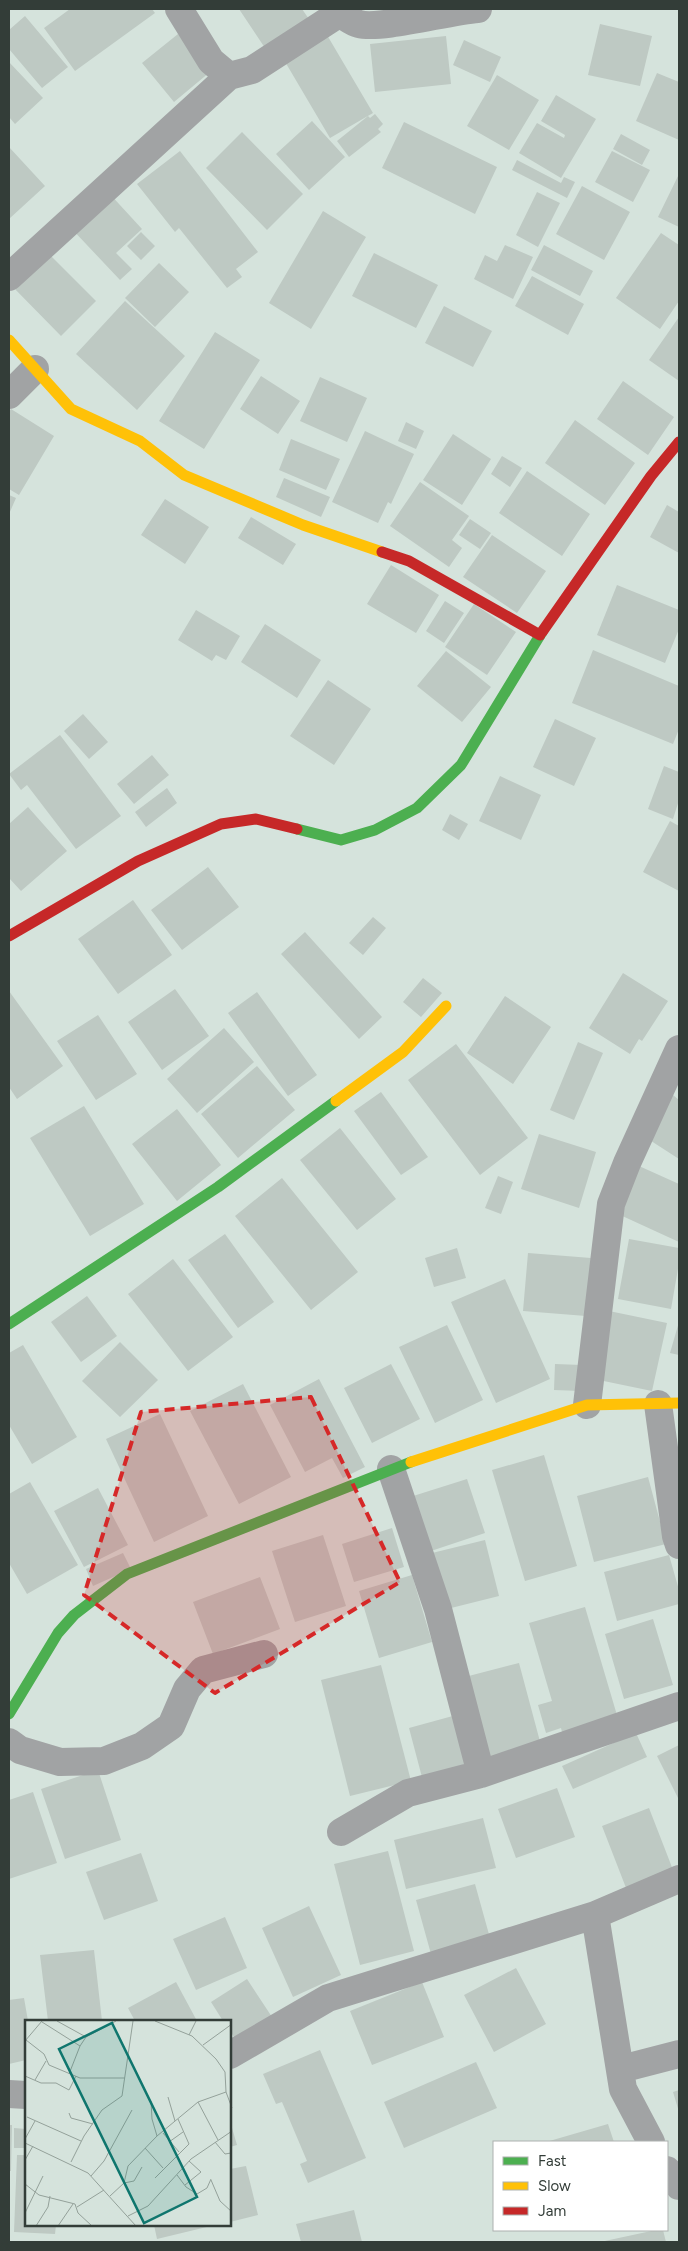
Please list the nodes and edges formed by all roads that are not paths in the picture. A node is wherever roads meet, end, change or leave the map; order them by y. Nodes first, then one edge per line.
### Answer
1 (179, 9) edge
2 (478, 9) edge
3 (338, 11) edge
4 (229, 76) junction
5 (9, 277) edge
6 (9, 340) edge
7 (35, 369) junction
8 (9, 395) edge
9 (679, 442) edge
10 (540, 635) junction
11 (9, 936) edge
12 (446, 1006) dead end
13 (679, 1049) edge
14 (9, 1324) edge
15 (668, 1404) edge
16 (587, 1405) junction
17 (391, 1469) junction
18 (678, 1539) edge
19 (264, 1654) dead end
20 (679, 1706) edge
21 (9, 1714) edge
22 (9, 1742) edge
23 (481, 1774) junction
24 (341, 1832) dead end
25 (679, 1879) edge
26 (595, 1915) junction
27 (231, 2054) edge
28 (679, 2054) edge
29 (621, 2070) junction
30 (9, 2094) edge
31 (25, 2095) edge
32 (650, 2141) edge
33 (668, 2171) edge
34 (679, 2186) edge

1 - 4 street
2 - 3 street
3 - 4 street
4 - 5 street
6 - 7 street
7 - 8 street
7 - 10 street
9 - 10 street
10 - 11 street
12 - 14 street
13 - 16 street
15 - 16 street
15 - 18 street
16 - 17 street
17 - 21 street
17 - 23 street
19 - 22 street
20 - 23 street
23 - 24 street
25 - 26 street
26 - 27 street
26 - 29 street
28 - 29 street
29 - 32 street
30 - 31 street
33 - 34 street

